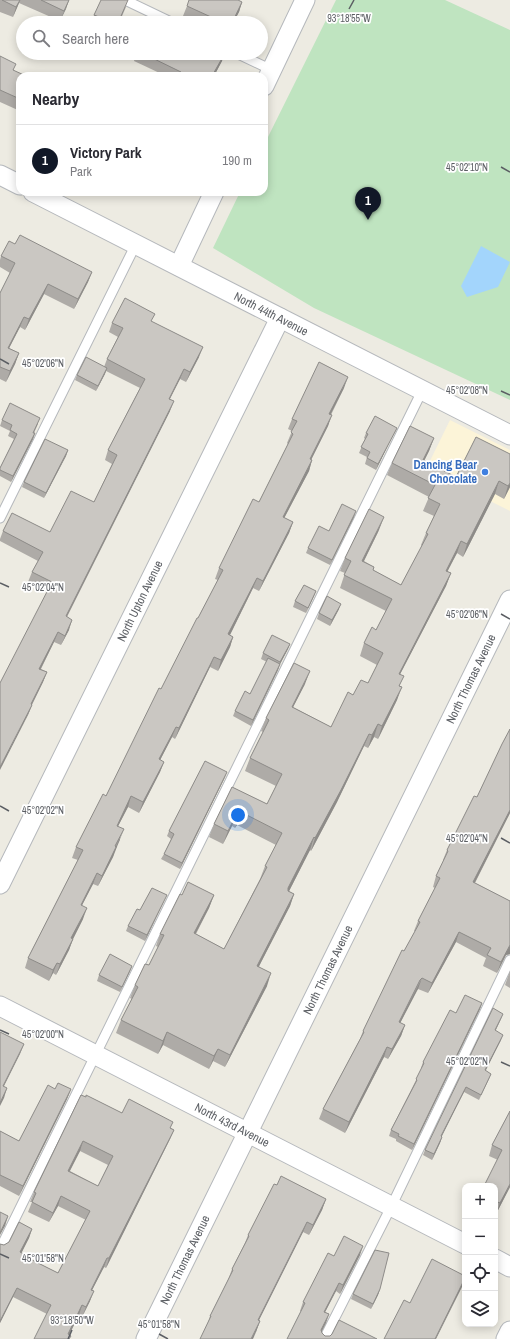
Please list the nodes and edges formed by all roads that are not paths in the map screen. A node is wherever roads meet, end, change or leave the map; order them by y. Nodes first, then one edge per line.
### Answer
1 (125, 0) edge
2 (305, 0) edge
3 (158, 16) edge
4 (245, 60) edge
5 (260, 72) edge
6 (268, 78) edge
7 (0, 175) edge
8 (16, 183) edge
9 (41, 196) edge
10 (212, 196) edge
11 (136, 244) junction
12 (179, 266) junction
13 (280, 318) junction
14 (422, 391) junction
15 (510, 435) edge
16 (0, 518) edge
17 (510, 600) edge
18 (0, 884) edge
19 (510, 960) edge
20 (0, 1006) edge
21 (96, 1055) junction
22 (248, 1133) junction
23 (391, 1206) junction
24 (462, 1242) edge
25 (0, 1249) edge
26 (498, 1261) edge
27 (510, 1267) edge
28 (510, 1330) edge
29 (146, 1339) edge
30 (324, 1339) edge
31 (506, 1339) edge

1 - 3 lane
2 - 6 street
4 - 5 lane
7 - 8 street
9 - 11 street, North 44th Avenue
10 - 12 street
11 - 12 street, North 44th Avenue
11 - 16 lane
12 - 13 street, North 44th Avenue
13 - 14 street, North 44th Avenue
13 - 18 street, North Upton Avenue
14 - 15 street, North 44th Avenue
14 - 21 lane
17 - 22 street, North Thomas Avenue
19 - 23 lane
20 - 21 street, North 43rd Avenue
21 - 22 street, North 43rd Avenue
21 - 25 lane
22 - 23 street, North 43rd Avenue
22 - 29 street, North Thomas Avenue
23 - 24 street, North 43rd Avenue
23 - 30 lane
26 - 27 street
28 - 31 street

